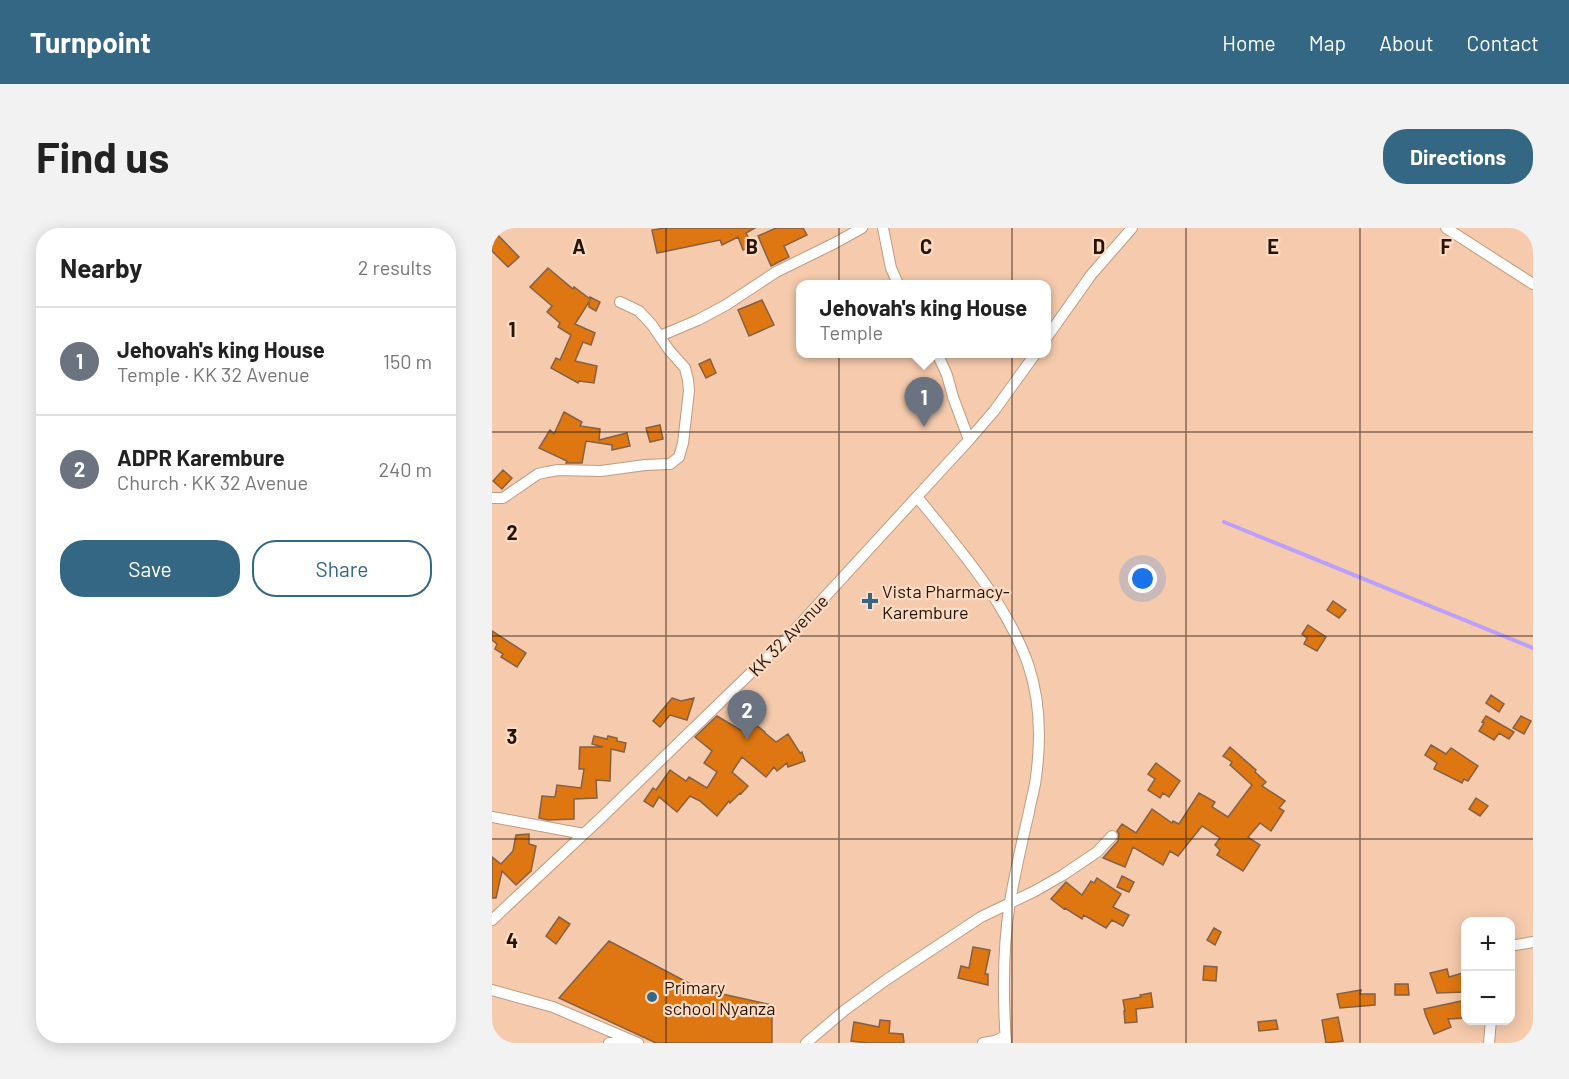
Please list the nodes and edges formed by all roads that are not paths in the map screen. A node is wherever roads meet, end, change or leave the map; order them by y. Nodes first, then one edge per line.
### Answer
1 (862, 228) edge
2 (883, 228) edge
3 (1132, 228) edge
4 (1446, 228) edge
5 (896, 280) edge
6 (1533, 284) edge
7 (620, 302) dead end
8 (1051, 332) edge
9 (660, 336) junction
10 (939, 358) edge
11 (1033, 358) edge
12 (969, 440) junction
13 (916, 497) junction
14 (492, 498) edge
15 (492, 817) edge
16 (584, 834) junction
17 (1112, 836) dead end
18 (1010, 902) junction
19 (492, 920) edge
20 (1533, 942) edge
21 (1515, 945) edge
22 (492, 990) edge
23 (1490, 1025) edge
24 (1006, 1040) edge
25 (633, 1041) edge
26 (609, 1043) edge
27 (806, 1043) edge
28 (983, 1043) edge
29 (1489, 1043) edge

1 - 9 street
2 - 5 street
3 - 8 street
4 - 6 street
7 - 9 street
9 - 14 street
10 - 12 street
11 - 12 street, KK 32 Avenue
12 - 13 street, KK 32 Avenue
13 - 16 street, KK 32 Avenue
13 - 18 street
15 - 16 street
16 - 19 street, KK 32 Avenue
17 - 18 street
18 - 24 street
18 - 27 street
20 - 21 street
22 - 25 street
23 - 29 street
24 - 28 street
25 - 26 street

